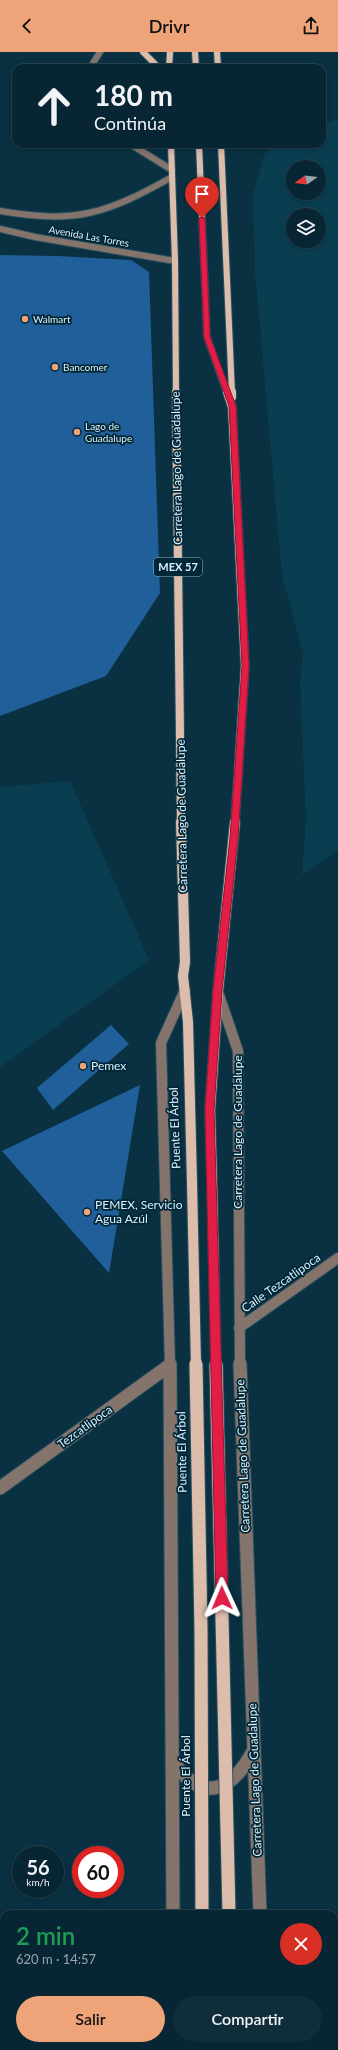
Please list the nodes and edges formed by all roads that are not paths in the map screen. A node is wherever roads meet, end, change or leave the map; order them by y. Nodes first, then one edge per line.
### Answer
1 (100, 52) edge
2 (142, 52) edge
3 (170, 52) edge
4 (195, 52) edge
5 (217, 52) edge
6 (93, 64) edge
7 (155, 64) edge
8 (169, 64) edge
9 (196, 64) edge
10 (218, 64) edge
11 (136, 148) edge
12 (171, 148) edge
13 (199, 148) edge
14 (221, 148) edge
15 (172, 174) junction
16 (0, 211) edge
17 (0, 229) edge
18 (175, 261) junction
19 (232, 406) junction
20 (185, 990) junction
21 (218, 991) junction
22 (338, 1258) edge
23 (239, 1328) junction
24 (170, 1365) junction
25 (0, 1488) edge
26 (253, 1751) junction
27 (172, 1759) junction
28 (173, 1910) edge
29 (202, 1910) edge
30 (229, 1910) edge
31 (260, 1910) edge

1 - 6 street
2 - 7 main road
3 - 8 main road
4 - 9 main road
5 - 10 main road
11 - 15 street
12 - 15 main road, Carretera Lago de Guadalupe / MEX 57
13 - 19 main road, Carretera Lago de Guadalupe
14 - 19 main road
15 - 16 street, Avenida Las Torres
15 - 18 main road, Carretera Lago de Guadalupe / MEX 57
17 - 18 street, Avenida Las Torres
18 - 20 main road, Carretera Lago de Guadalupe / MEX 57
19 - 21 main road, Carretera Lago de Guadalupe
20 - 24 street, Carretera Lago de Guadalupe / MEX 57
20 - 29 main road, Puente El Árbol, bridge
21 - 23 street, Carretera Lago de Guadalupe
21 - 30 main road, bridge
22 - 23 street, Calle Tezcatlipoca
23 - 26 street, Carretera Lago de Guadalupe
24 - 25 street, Tezcatlipoca
24 - 27 street, Carretera Lago de Guadalupe / MEX 57
26 - 27 street
26 - 31 street, Carretera Lago de Guadalupe
27 - 28 street, Carretera Lago de Guadalupe / MEX 57

